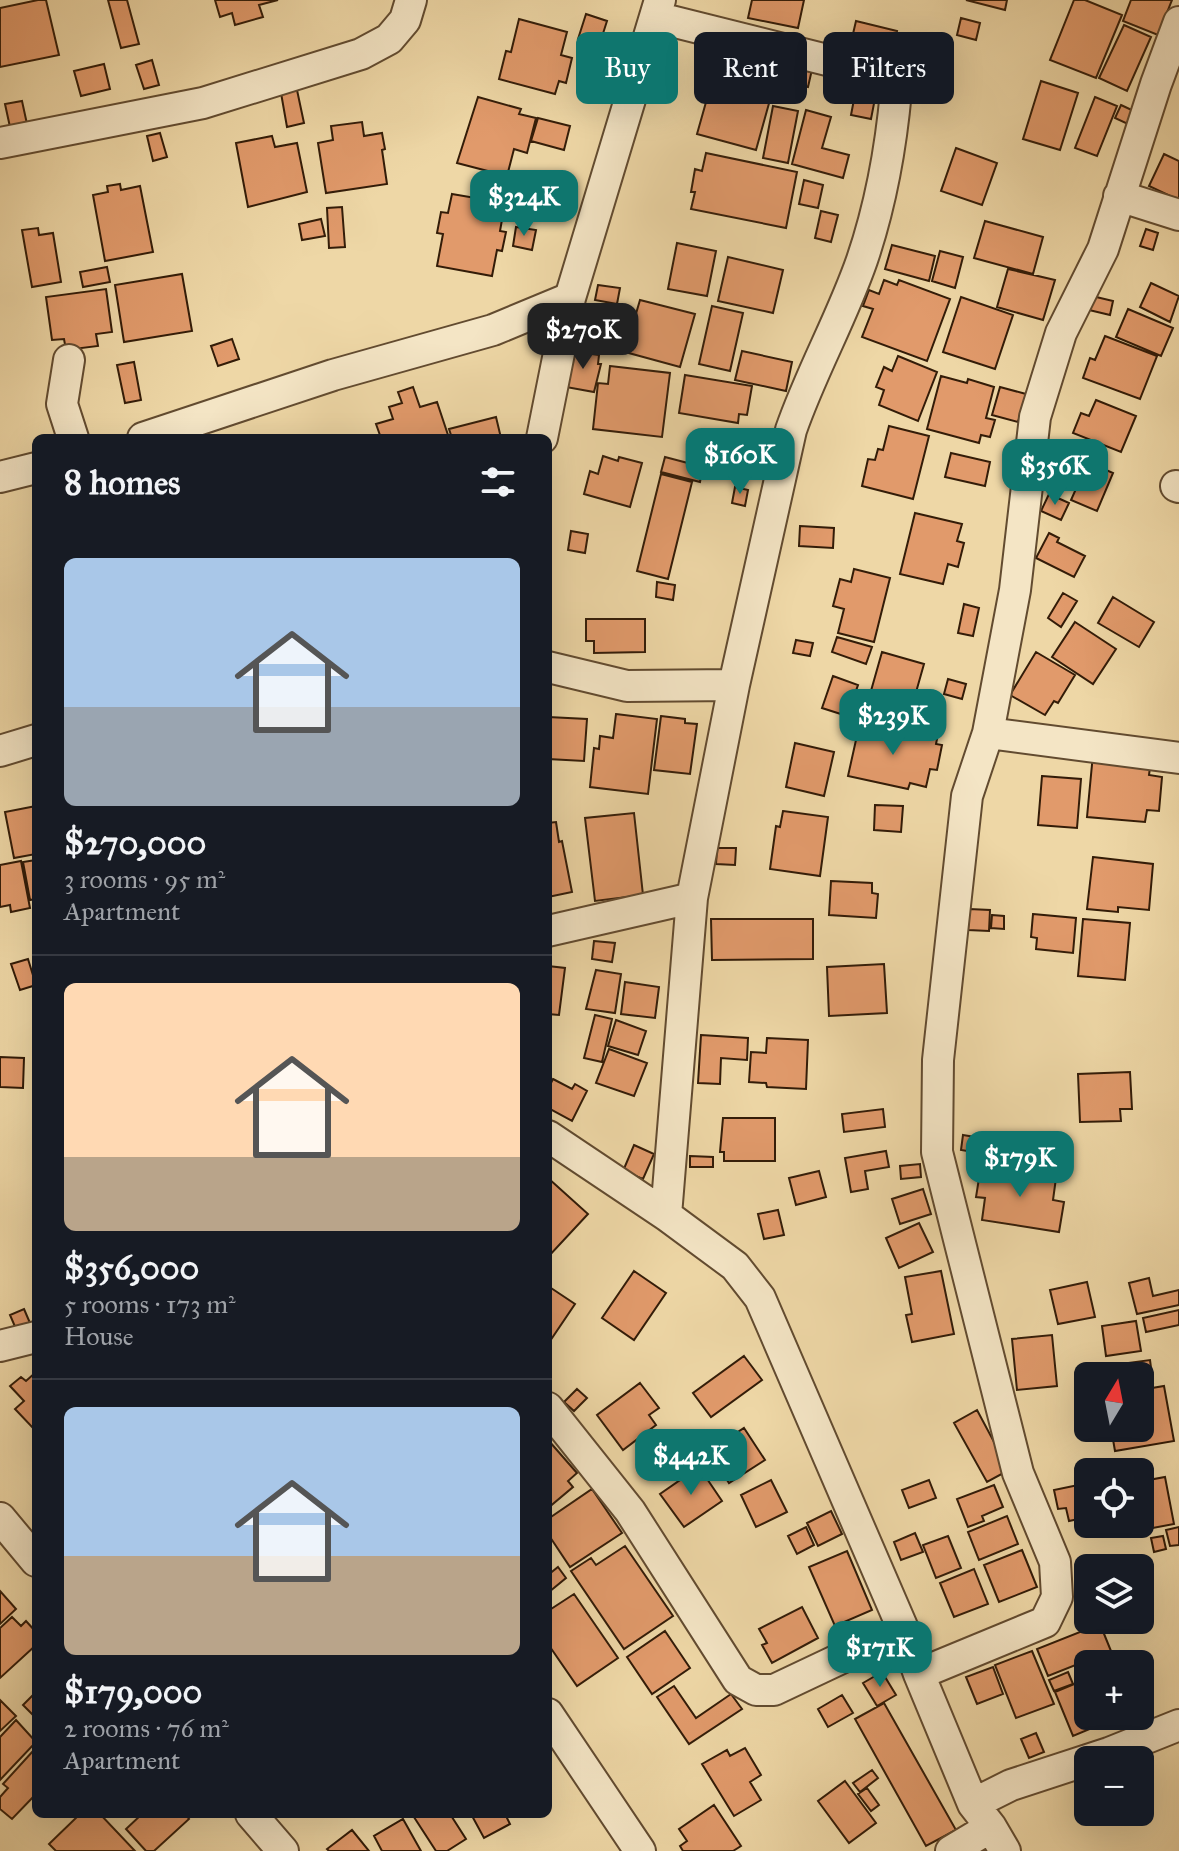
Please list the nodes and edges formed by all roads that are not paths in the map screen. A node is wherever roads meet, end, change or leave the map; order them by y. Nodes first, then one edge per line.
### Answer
1 (411, 0) edge
2 (658, 8) edge
3 (1179, 22) edge
4 (0, 143) edge
5 (1119, 196) junction
6 (1179, 215) edge
7 (570, 298) junction
8 (69, 360) dead end
9 (207, 429) edge
10 (72, 434) edge
11 (171, 434) edge
12 (543, 434) edge
13 (32, 469) edge
14 (0, 477) edge
15 (552, 668) edge
16 (734, 685) junction
17 (988, 733) junction
18 (32, 741) edge
19 (0, 751) edge
20 (1179, 758) edge
21 (692, 898) junction
22 (552, 930) edge
23 (552, 1139) edge
24 (666, 1215) junction
25 (32, 1338) edge
26 (0, 1346) edge
27 (552, 1413) edge
28 (0, 1518) edge
29 (32, 1556) edge
30 (903, 1629) junction
31 (919, 1674) junction
32 (552, 1720) edge
33 (1179, 1725) edge
34 (254, 1818) edge
35 (990, 1827) edge
36 (283, 1851) edge
37 (640, 1851) edge
38 (951, 1851) edge

1 - 4 street
2 - 7 street
2 - 16 street
3 - 5 street
5 - 6 street
5 - 17 street
7 - 9 street
7 - 12 street
8 - 10 street
9 - 11 street
13 - 14 street
15 - 16 street
16 - 21 street
17 - 20 street
17 - 31 street
18 - 19 street
21 - 22 street
21 - 24 street
23 - 24 street
24 - 30 street
25 - 26 street
27 - 30 street
28 - 29 street
30 - 31 street
31 - 35 street
32 - 37 street
33 - 35 street
34 - 36 street
35 - 38 street

